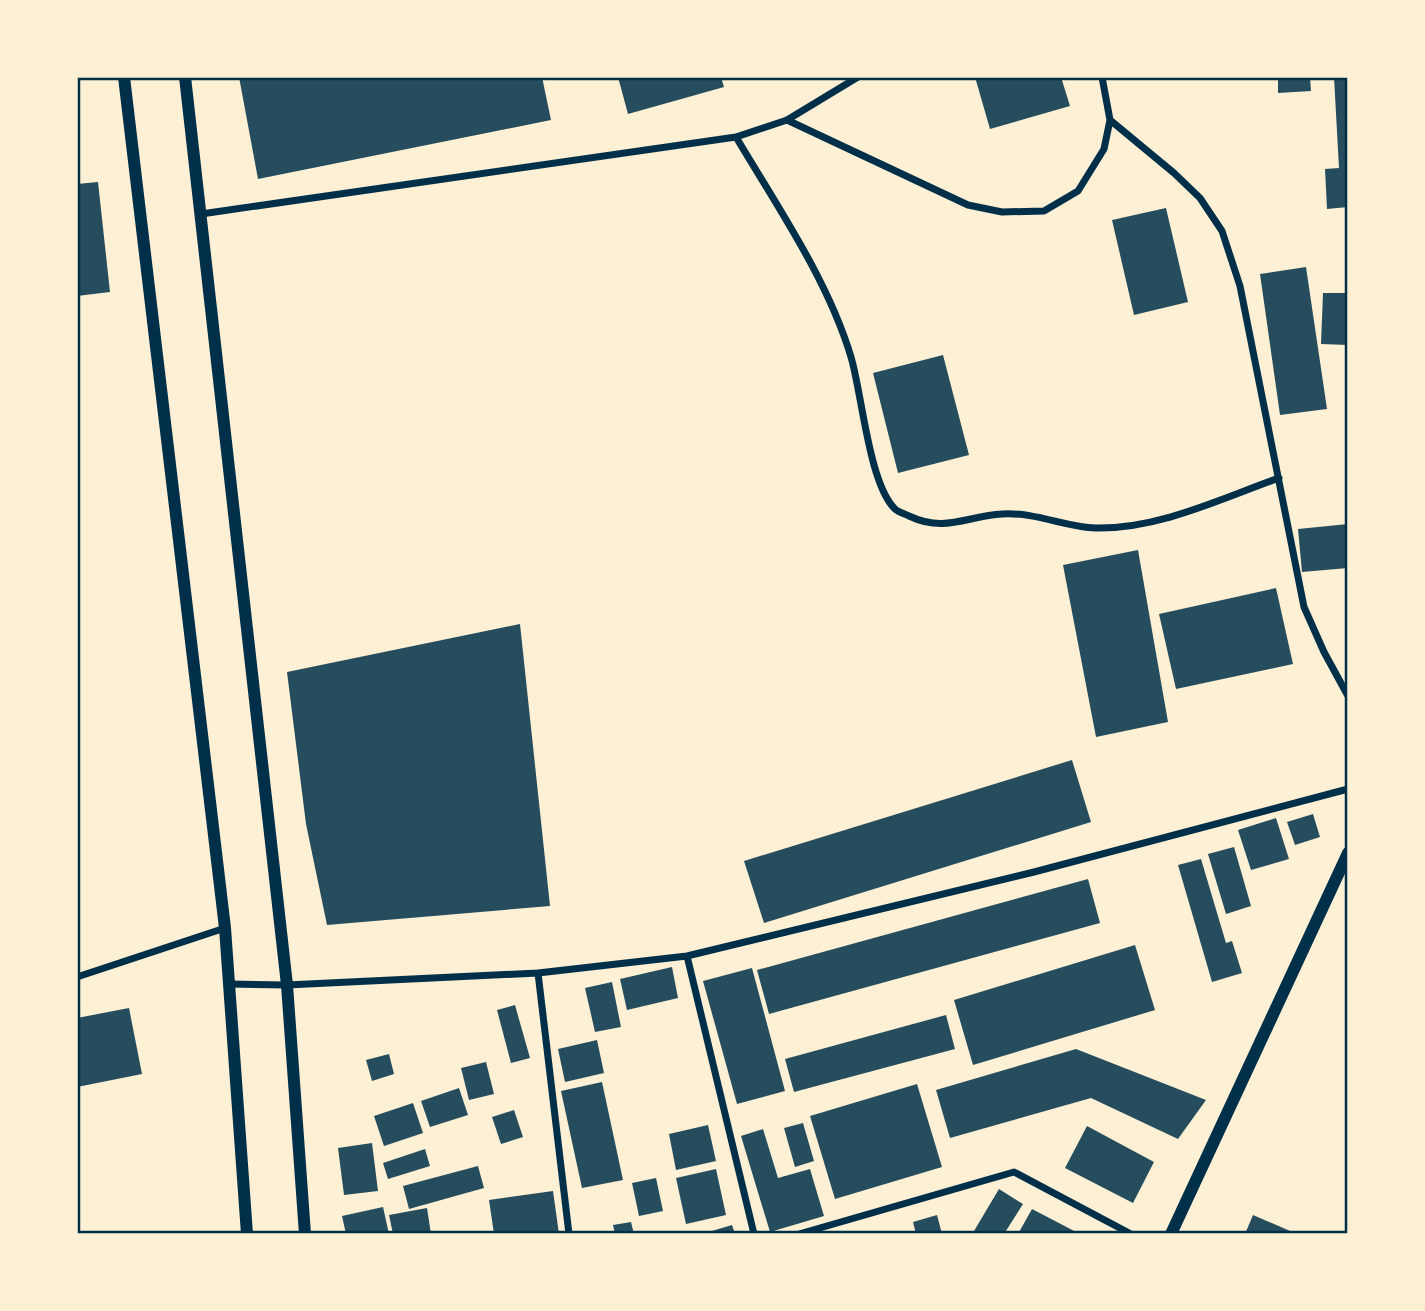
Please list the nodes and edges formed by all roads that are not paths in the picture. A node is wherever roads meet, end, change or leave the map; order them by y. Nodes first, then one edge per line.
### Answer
1 (124, 77) edge
2 (185, 77) edge
3 (858, 77) edge
4 (1102, 77) edge
5 (787, 120) junction
6 (1110, 120) junction
7 (736, 137) junction
8 (201, 214) junction
9 (1279, 478) junction
10 (1348, 696) edge
11 (1348, 789) edge
12 (1348, 853) edge
13 (225, 928) junction
14 (687, 956) junction
15 (538, 973) junction
16 (77, 977) edge
17 (229, 984) junction
18 (287, 985) junction
19 (247, 1234) edge
20 (305, 1234) edge
21 (569, 1234) edge
22 (754, 1234) edge
23 (799, 1234) edge
24 (1131, 1234) edge
25 (1171, 1234) edge

1 - 13 street
2 - 8 street
3 - 5 street
4 - 6 street
5 - 6 street
5 - 7 street
6 - 9 street
7 - 8 street
7 - 9 street
8 - 18 street
9 - 10 street
11 - 14 street
12 - 25 street
13 - 16 street
13 - 17 street
14 - 15 street
14 - 22 street
15 - 18 street
15 - 21 street
17 - 18 street
17 - 19 street
18 - 20 street
23 - 24 street

